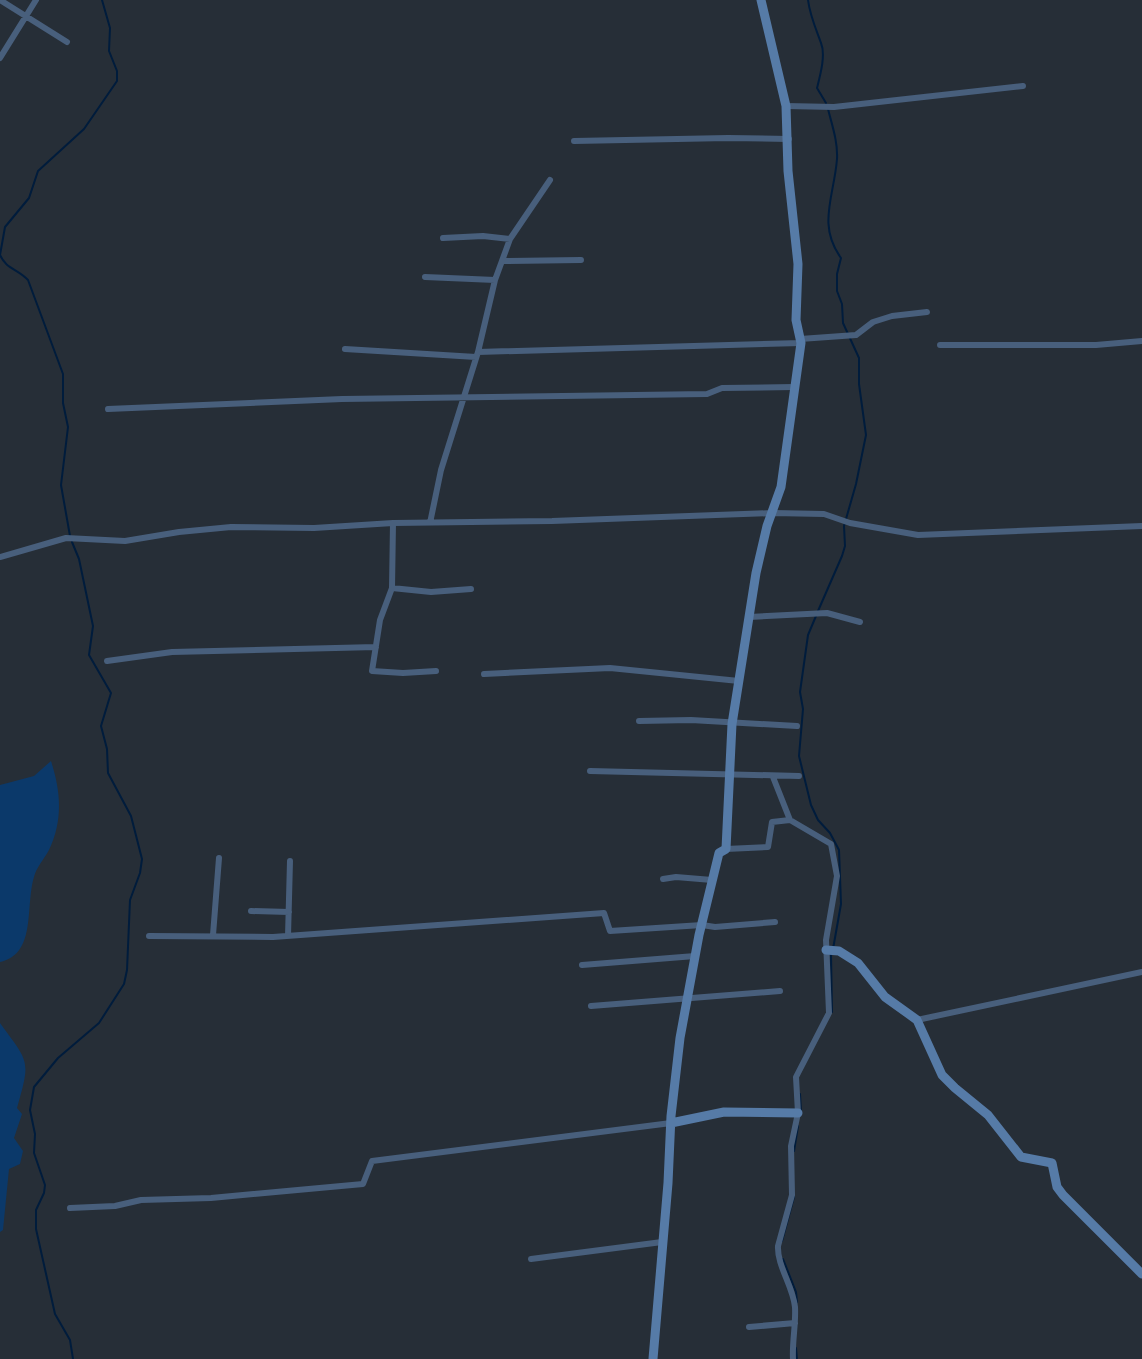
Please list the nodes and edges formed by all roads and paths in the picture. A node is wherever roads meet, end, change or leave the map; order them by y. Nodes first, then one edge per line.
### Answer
1 (0, 0) edge
2 (36, 0) edge
3 (761, 0) edge
4 (26, 16) junction
5 (67, 42) dead end
6 (0, 58) edge
7 (1023, 86) dead end
8 (786, 106) junction
9 (789, 139) junction
10 (574, 141) dead end
11 (550, 180) dead end
12 (443, 238) dead end
13 (510, 239) junction
14 (581, 260) dead end
15 (502, 261) junction
16 (425, 277) dead end
17 (495, 280) junction
18 (927, 312) dead end
19 (800, 341) junction
20 (1142, 341) edge
21 (940, 345) dead end
22 (345, 349) dead end
23 (477, 354) junction
24 (794, 387) junction
25 (462, 396) junction
26 (108, 409) dead end
27 (773, 513) junction
28 (393, 523) junction
29 (430, 523) junction
30 (1142, 526) edge
31 (0, 557) edge
32 (392, 588) junction
33 (471, 589) dead end
34 (749, 617) junction
35 (860, 622) dead end
36 (376, 647) junction
37 (107, 661) dead end
38 (436, 671) dead end
39 (484, 674) dead end
40 (739, 681) junction
41 (639, 721) dead end
42 (732, 724) junction
43 (797, 726) dead end
44 (590, 771) dead end
45 (730, 774) junction
46 (799, 776) dead end
47 (773, 777) junction
48 (790, 820) junction
49 (726, 849) junction
50 (219, 858) dead end
51 (290, 861) dead end
52 (663, 879) dead end
53 (712, 880) junction
54 (251, 911) dead end
55 (289, 912) junction
56 (775, 922) dead end
57 (702, 925) junction
58 (213, 935) junction
59 (149, 936) dead end
60 (288, 936) junction
61 (826, 950) junction
62 (695, 956) junction
63 (582, 965) dead end
64 (1142, 972) edge
65 (780, 991) dead end
66 (688, 997) junction
67 (591, 1006) dead end
68 (917, 1020) junction
69 (798, 1113) junction
70 (671, 1123) junction
71 (70, 1208) dead end
72 (662, 1242) junction
73 (531, 1259) dead end
74 (1142, 1274) edge
75 (795, 1323) junction
76 (749, 1327) dead end
77 (653, 1359) edge
78 (793, 1359) edge

1 - 4 street
2 - 4 street
3 - 8 street
4 - 5 street
4 - 6 street
7 - 8 street
8 - 9 street
9 - 10 street
9 - 19 street
11 - 13 street
12 - 13 street
13 - 15 street
14 - 15 street
15 - 17 street
16 - 17 street
17 - 23 street
18 - 19 street
19 - 23 street
19 - 24 street
20 - 21 street
22 - 23 street
23 - 25 street
24 - 25 street
24 - 27 street
25 - 26 street
25 - 29 street
27 - 29 street
27 - 30 street
27 - 34 street
28 - 29 street
28 - 31 street
28 - 32 street
32 - 33 street
32 - 36 street
34 - 35 street
34 - 40 street
36 - 37 street
36 - 38 street
39 - 40 street
40 - 42 street
41 - 42 street
42 - 43 street
42 - 45 street
44 - 45 street
45 - 47 street
45 - 49 street
46 - 47 street
47 - 48 street
48 - 49 street
48 - 61 street
49 - 53 street
50 - 58 street
51 - 55 street
52 - 53 street
53 - 57 street
54 - 55 street
55 - 60 street
56 - 57 street
57 - 60 street
57 - 62 street
58 - 59 street
58 - 60 street
61 - 68 street
61 - 69 street
62 - 63 street
62 - 66 street
64 - 68 street
65 - 66 street
66 - 67 street
66 - 70 street
68 - 74 street
69 - 70 street
69 - 75 street
70 - 71 street
70 - 72 street
72 - 73 street
72 - 77 street
75 - 76 street
75 - 78 street

